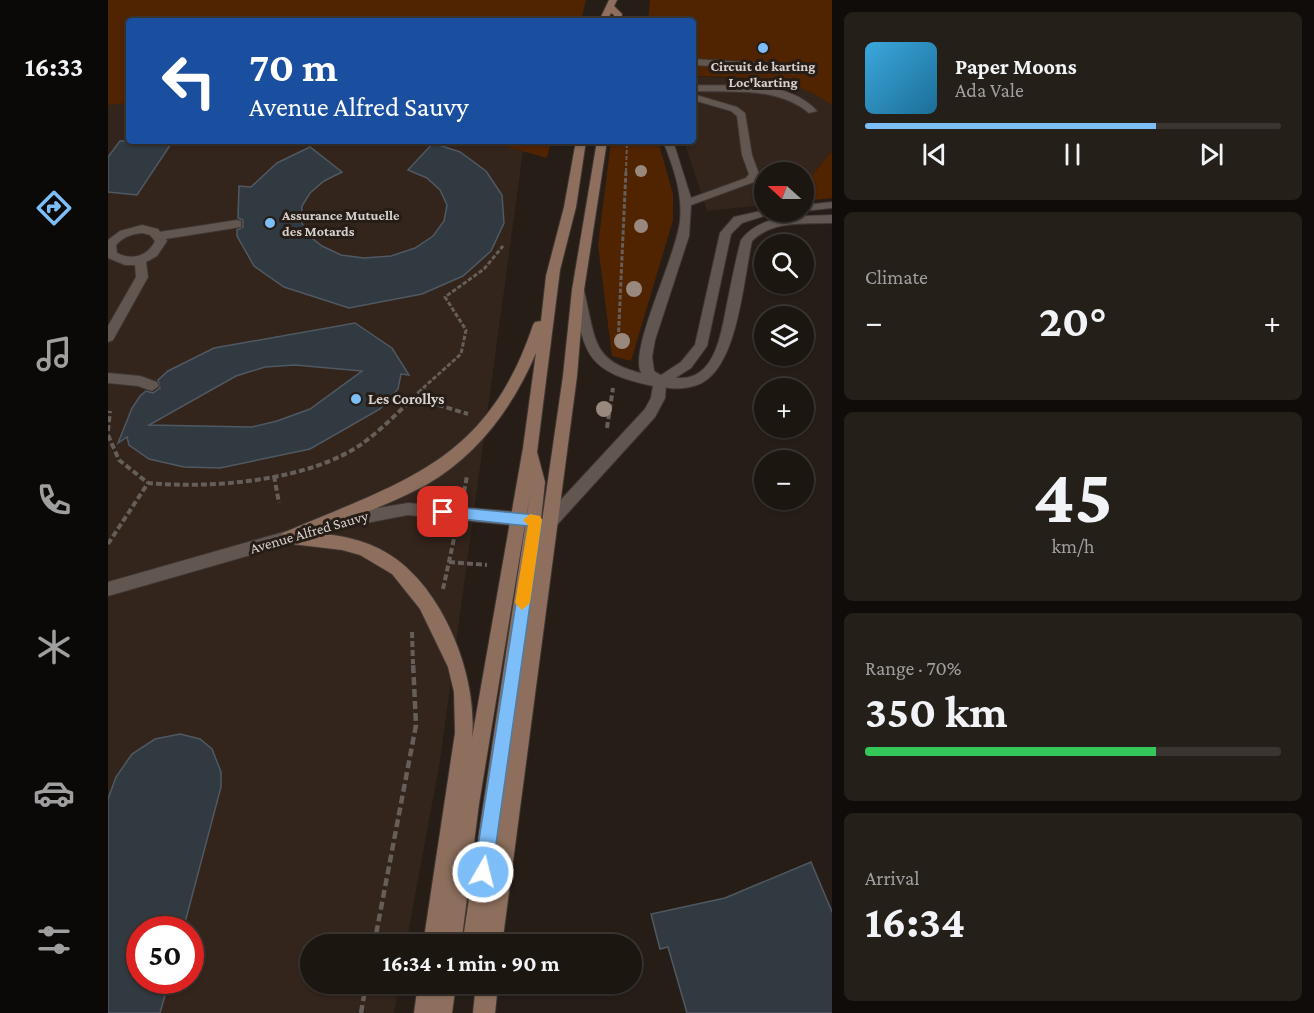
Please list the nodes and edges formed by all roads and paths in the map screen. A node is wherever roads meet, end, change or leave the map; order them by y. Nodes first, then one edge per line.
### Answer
1 (615, 13) edge
2 (603, 18) edge
3 (696, 62) edge
4 (795, 71) dead end
5 (696, 88) edge
6 (696, 99) edge
7 (812, 111) dead end
8 (580, 144) edge
9 (602, 144) edge
10 (669, 144) edge
11 (686, 203) junction
12 (832, 205) edge
13 (814, 207) edge
14 (754, 216) edge
15 (832, 219) edge
16 (237, 224) dead end
17 (159, 237) junction
18 (111, 239) edge
19 (503, 246) dead end
20 (140, 260) junction
21 (554, 267) junction
22 (578, 290) junction
23 (108, 337) edge
24 (108, 378) edge
25 (660, 382) junction
26 (152, 386) dead end
27 (412, 397) junction
28 (110, 411) dead end
29 (471, 415) dead end
30 (108, 433) edge
31 (274, 476) junction
32 (148, 483) junction
33 (279, 503) dead end
34 (535, 520) junction
35 (288, 538) junction
36 (108, 544) edge
37 (108, 590) edge
38 (411, 627) dead end
39 (376, 934) edge
40 (435, 934) edge
41 (452, 934) edge
42 (474, 934) edge
43 (493, 934) edge
44 (364, 994) edge
45 (428, 994) edge
46 (444, 994) edge
47 (485, 994) edge
48 (361, 1013) edge
49 (425, 1013) edge
50 (441, 1013) edge
51 (484, 1013) edge

1 - 2 main road
3 - 4 street
5 - 7 street
6 - 11 street
8 - 21 main road
9 - 22 main road
10 - 11 street
11 - 25 street
12 - 13 street
14 - 25 street
15 - 25 street
16 - 17 street
17 - 18 street
17 - 20 street
18 - 20 street
19 - 27 path
20 - 23 street
21 - 34 main road
21 - 35 main road
22 - 25 street
22 - 34 main road
24 - 26 street
25 - 34 street
27 - 29 path
27 - 31 path
28 - 30 path
30 - 32 path
31 - 32 path
31 - 33 path
32 - 36 path
34 - 35 street, Avenue Alfred Sauvy
34 - 41 main road
34 - 42 main road
34 - 43 main road
35 - 37 street, Avenue Alfred Sauvy
35 - 40 main road
38 - 39 path
44 - 48 path
45 - 49 main road
46 - 50 main road
47 - 51 main road

